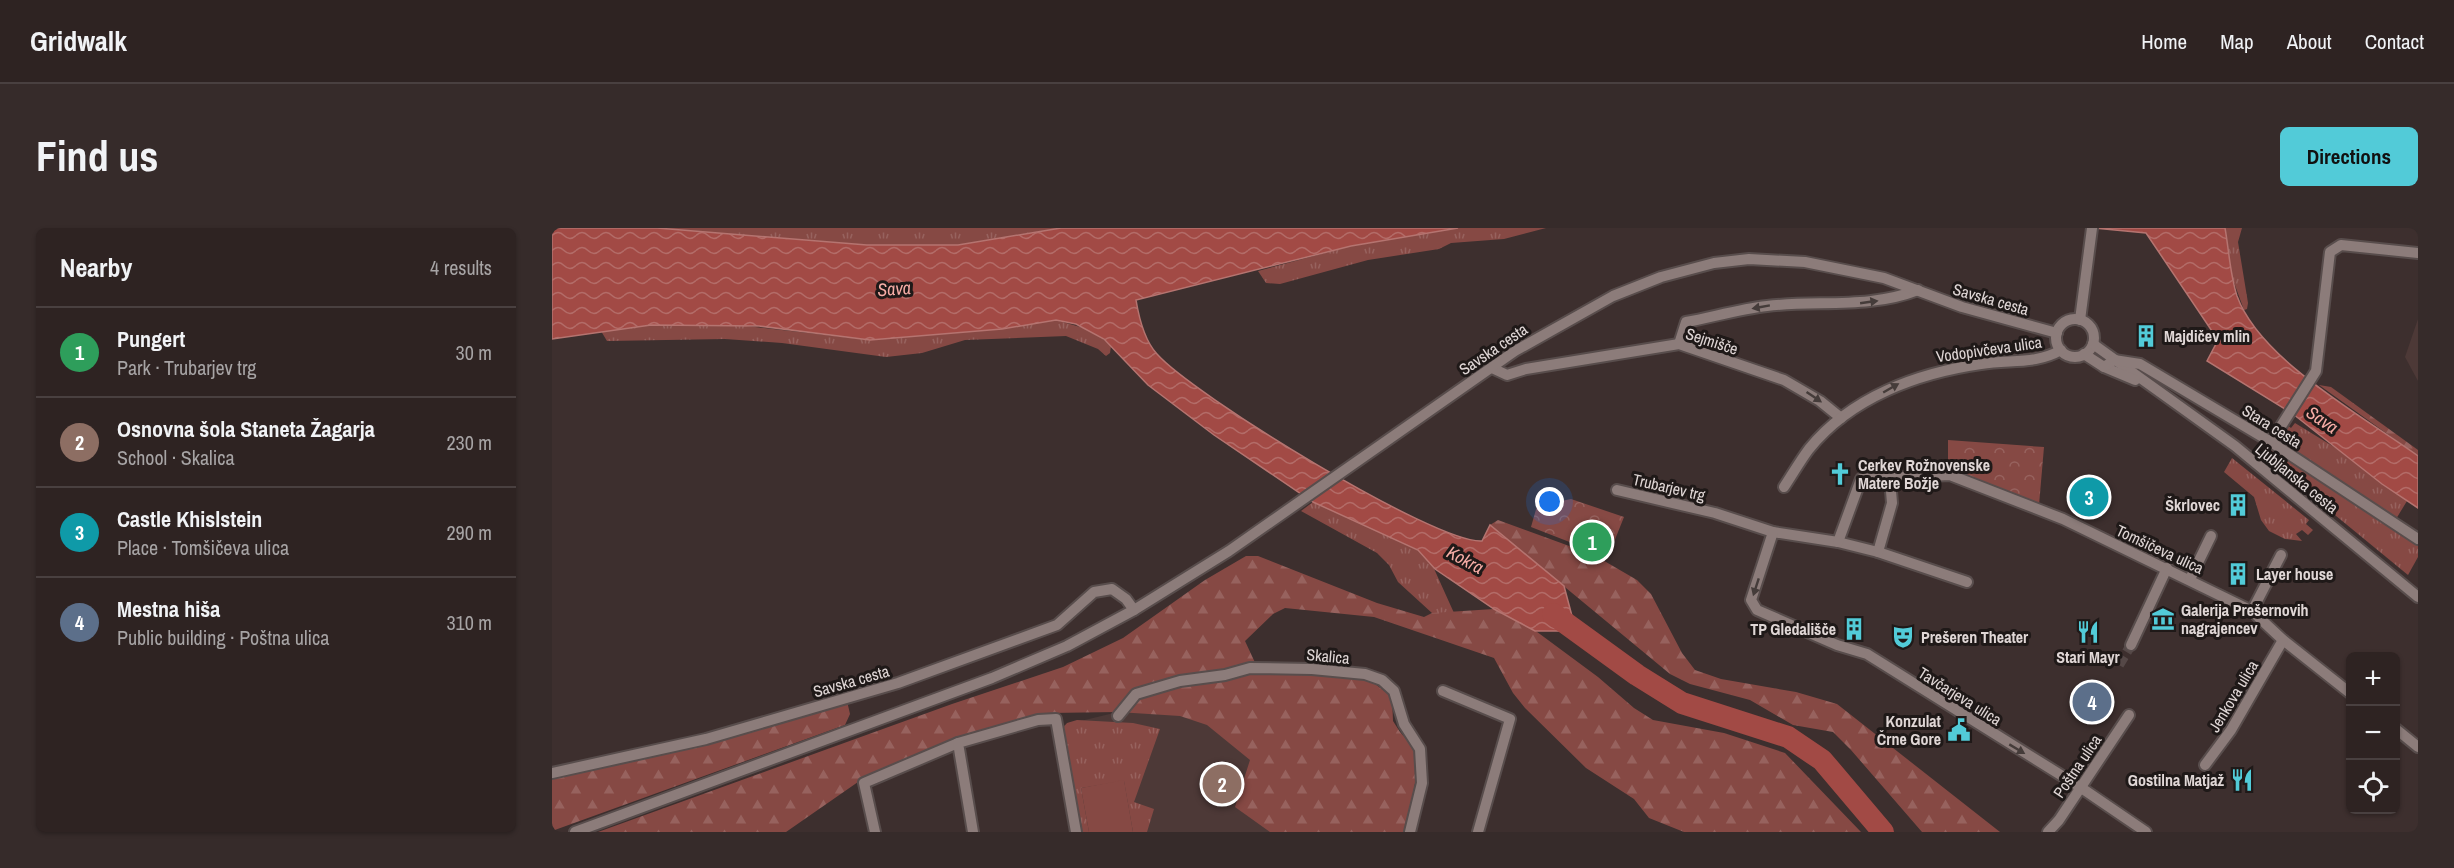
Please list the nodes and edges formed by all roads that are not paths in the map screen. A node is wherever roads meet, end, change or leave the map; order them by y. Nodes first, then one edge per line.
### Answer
1 (2092, 228) edge
2 (2418, 253) edge
3 (1918, 290) junction
4 (2080, 320) junction
5 (2057, 333) junction
6 (1678, 344) junction
7 (2093, 344) junction
8 (2061, 350) junction
9 (2084, 354) junction
10 (2114, 360) junction
11 (2104, 367) junction
12 (1492, 368) junction
13 (2152, 388) junction
14 (1841, 418) junction
15 (2271, 442) junction
16 (1890, 479) junction
17 (1784, 487) dead end
18 (1617, 490) dead end
19 (1773, 532) junction
20 (2211, 536) dead end
21 (2418, 539) edge
22 (1838, 542) junction
23 (1878, 552) junction
24 (2281, 555) dead end
25 (2167, 568) junction
26 (1963, 579) dead end
27 (2190, 579) junction
28 (2418, 597) edge
29 (1134, 610) junction
30 (2253, 611) junction
31 (2283, 640) junction
32 (2132, 645) tunnel mouth
33 (2346, 690) edge
34 (1443, 691) dead end
35 (2129, 715) dead end
36 (1118, 716) dead end
37 (2400, 732) edge
38 (958, 743) junction
39 (2418, 747) edge
40 (2205, 765) dead end
41 (552, 773) edge
42 (2080, 788) junction
43 (575, 832) edge
44 (875, 832) edge
45 (973, 832) edge
46 (1076, 832) edge
47 (1410, 832) edge
48 (1479, 832) edge
49 (2048, 832) edge
50 (2146, 832) edge

1 - 4 street
2 - 15 street
3 - 5 street, Savska cesta
3 - 6 street
3 - 12 street, Savska cesta
4 - 5 street
4 - 7 street
5 - 8 street
6 - 12 street, Sejmišče
6 -> 14 street, Sejmišče
7 - 9 street
7 - 10 street, Ljubljanska cesta
8 - 9 street
14 -> 8 street, Vodopivčeva ulica
9 - 11 street, Ljubljanska cesta
10 - 11 street
10 - 13 street, Ljubljanska cesta
10 - 15 street, Stara cesta
11 - 13 street, Ljubljanska cesta
12 - 29 street, Savska cesta
13 - 28 street, Ljubljanska cesta
14 - 17 street, Vodopivčeva ulica
15 - 21 street, Stara cesta
16 - 22 street, Tomšičeva ulica
16 - 23 street
16 - 25 street, Tomšičeva ulica
18 - 19 street, Trubarjev trg
19 - 22 street, Trubarjev trg
19 -> 42 street, Tavčarjeva ulica
20 - 27 street
22 - 23 street, Trubarjev trg
23 - 26 street, Trubarjev trg
24 - 30 street
25 - 27 street, Tomšičeva ulica
25 - 32 street
27 - 30 street, Tomšičeva ulica
29 - 41 street, Savska cesta
29 - 43 street, Savska cesta
30 - 31 street, Tomšičeva ulica
31 - 33 street, Tomšičeva ulica
31 - 40 street, Jenkova ulica
34 - 48 street
35 - 42 street, Poštna ulica
36 - 47 street, Skalica
37 - 39 street
38 - 44 street
38 - 45 street
38 - 46 street
42 - 49 street, Poštna ulica
42 - 50 street, Tavčarjeva ulica

